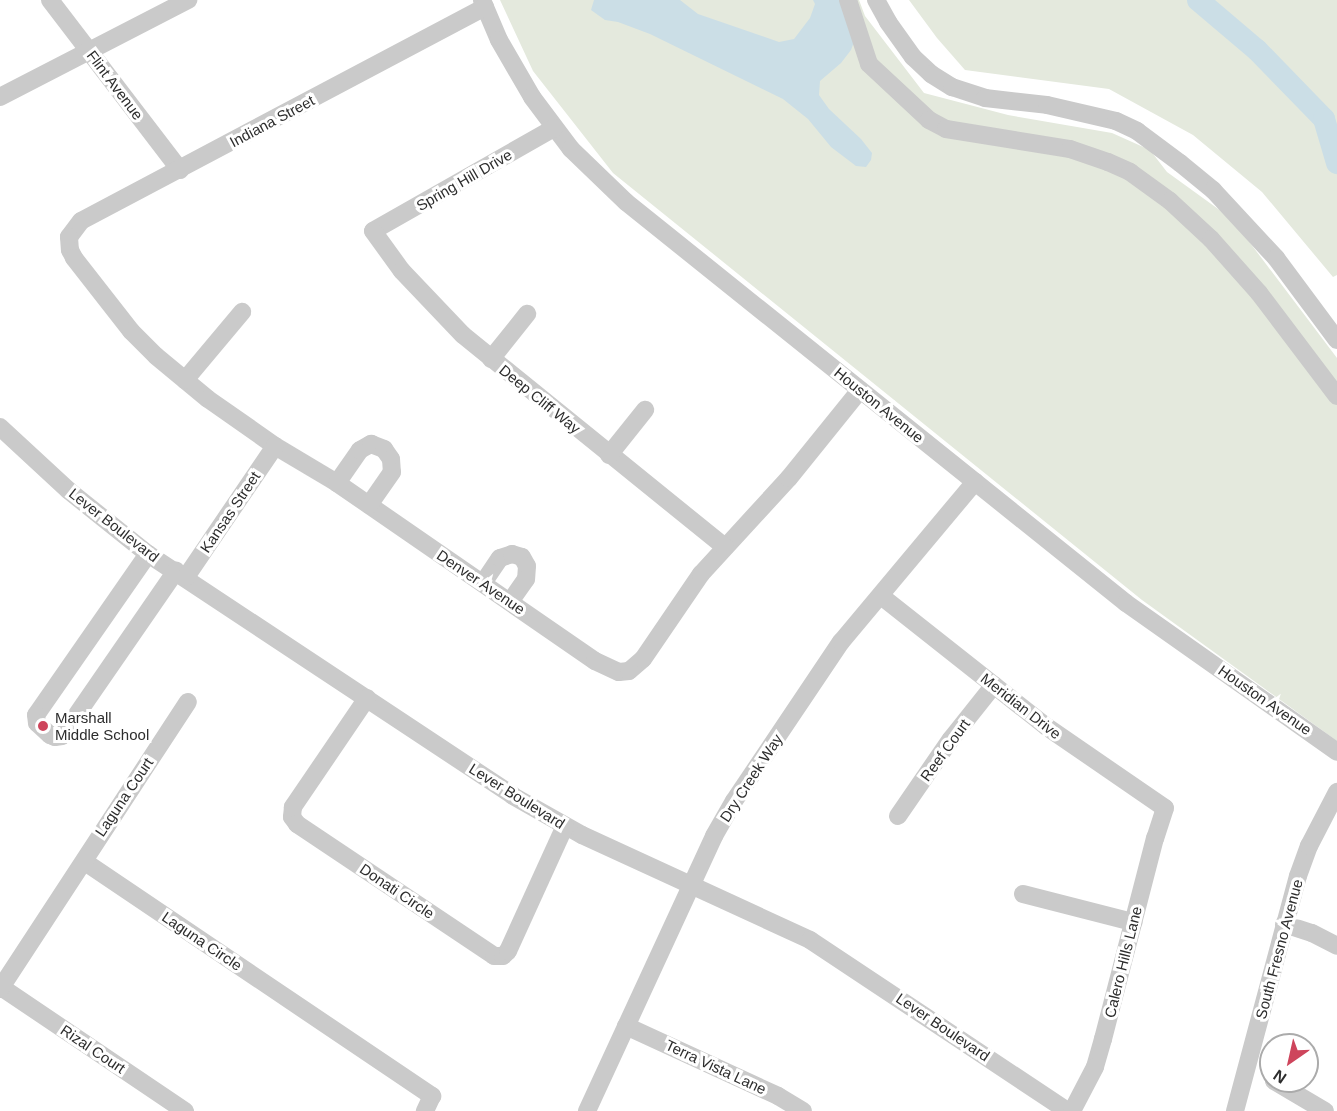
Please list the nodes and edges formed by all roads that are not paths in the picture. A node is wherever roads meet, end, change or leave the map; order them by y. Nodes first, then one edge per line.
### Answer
1 (50, 0) edge
2 (188, 0) edge
3 (849, 0) edge
4 (876, 0) edge
5 (483, 3) edge
6 (89, 51) junction
7 (0, 97) edge
8 (554, 128) junction
9 (180, 170) junction
10 (373, 231) joint
11 (69, 242) joint
12 (242, 312) dead end
13 (527, 314) dead end
14 (1337, 340) edge
15 (491, 359) junction
16 (185, 380) junction
17 (860, 390) junction
18 (1337, 396) edge
19 (645, 410) dead end
20 (0, 428) edge
21 (274, 446) junction
22 (609, 455) junction
23 (975, 482) junction
24 (337, 483) junction
25 (369, 506) junction
26 (725, 547) junction
27 (148, 554) junction
28 (181, 574) junction
29 (483, 583) junction
30 (881, 596) junction
31 (510, 602) junction
32 (994, 685) junction
33 (367, 698) junction
34 (188, 702) dead end
35 (1337, 752) edge
36 (1337, 792) edge
37 (1165, 808) joint
38 (898, 816) dead end
39 (566, 826) junction
40 (85, 862) junction
41 (691, 885) junction
42 (1023, 894) dead end
43 (1133, 922) junction
44 (1284, 924) junction
45 (1337, 946) edge
46 (1, 988) edge
47 (626, 1026) junction
48 (1247, 1072) junction
49 (1259, 1076) edge
50 (1295, 1093) edge
51 (185, 1111) edge
52 (425, 1111) edge
53 (587, 1111) edge
54 (803, 1111) edge
55 (1067, 1111) edge
56 (1072, 1111) edge
57 (1235, 1111) edge
58 (1325, 1111) edge

1 - 6 street, Flint Avenue
2 - 6 street
3 - 18 street
4 - 14 street
5 - 8 street, Houston Avenue
5 - 9 street, Indiana Street
6 - 7 street
6 - 9 street, Flint Avenue
8 - 10 street, Spring Hill Drive
8 - 17 street, Houston Avenue
9 - 11 street, Indiana Street
10 - 15 street, Deep Cliff Way
11 - 16 street, Denver Avenue
12 - 16 street
13 - 15 street
15 - 22 street, Deep Cliff Way
16 - 21 street, Denver Avenue
17 - 23 street, Houston Avenue
17 - 26 street, Denver Avenue
19 - 22 street
20 - 27 street, Lever Boulevard
21 - 24 street, Denver Avenue
21 - 28 street, Kansas Street
22 - 26 street, Deep Cliff Way
23 - 30 street, Dry Creek Way
23 - 35 street, Houston Avenue
24 - 25 street, Denver Avenue
24 - 25 street
25 - 29 street, Denver Avenue
26 - 31 street, Denver Avenue
27 - 28 street, Lever Boulevard
27 - 28 street, Kansas Street
28 - 33 street, Lever Boulevard
29 - 31 street, Denver Avenue
29 - 31 street
30 - 32 street, Meridian Drive
30 - 41 street, Dry Creek Way
32 - 37 street, Meridian Drive
32 - 38 street, Reef Court
33 - 39 street, Lever Boulevard
33 - 39 street, Donati Circle
34 - 40 street, Laguna Court
36 - 44 street, South Fresno Avenue
37 - 43 street, Calero Hills Lane
39 - 41 street, Lever Boulevard
40 - 46 street
40 - 52 street, Laguna Circle
41 - 47 street, Dry Creek Way
41 - 55 street, Lever Boulevard
42 - 43 street
43 - 56 street, Calero Hills Lane
44 - 45 street
44 - 48 street, South Fresno Avenue
46 - 51 street, Rizal Court
47 - 53 street, Dry Creek Way
47 - 54 street, Terra Vista Lane
48 - 49 street
48 - 57 street, South Fresno Avenue
50 - 58 street

